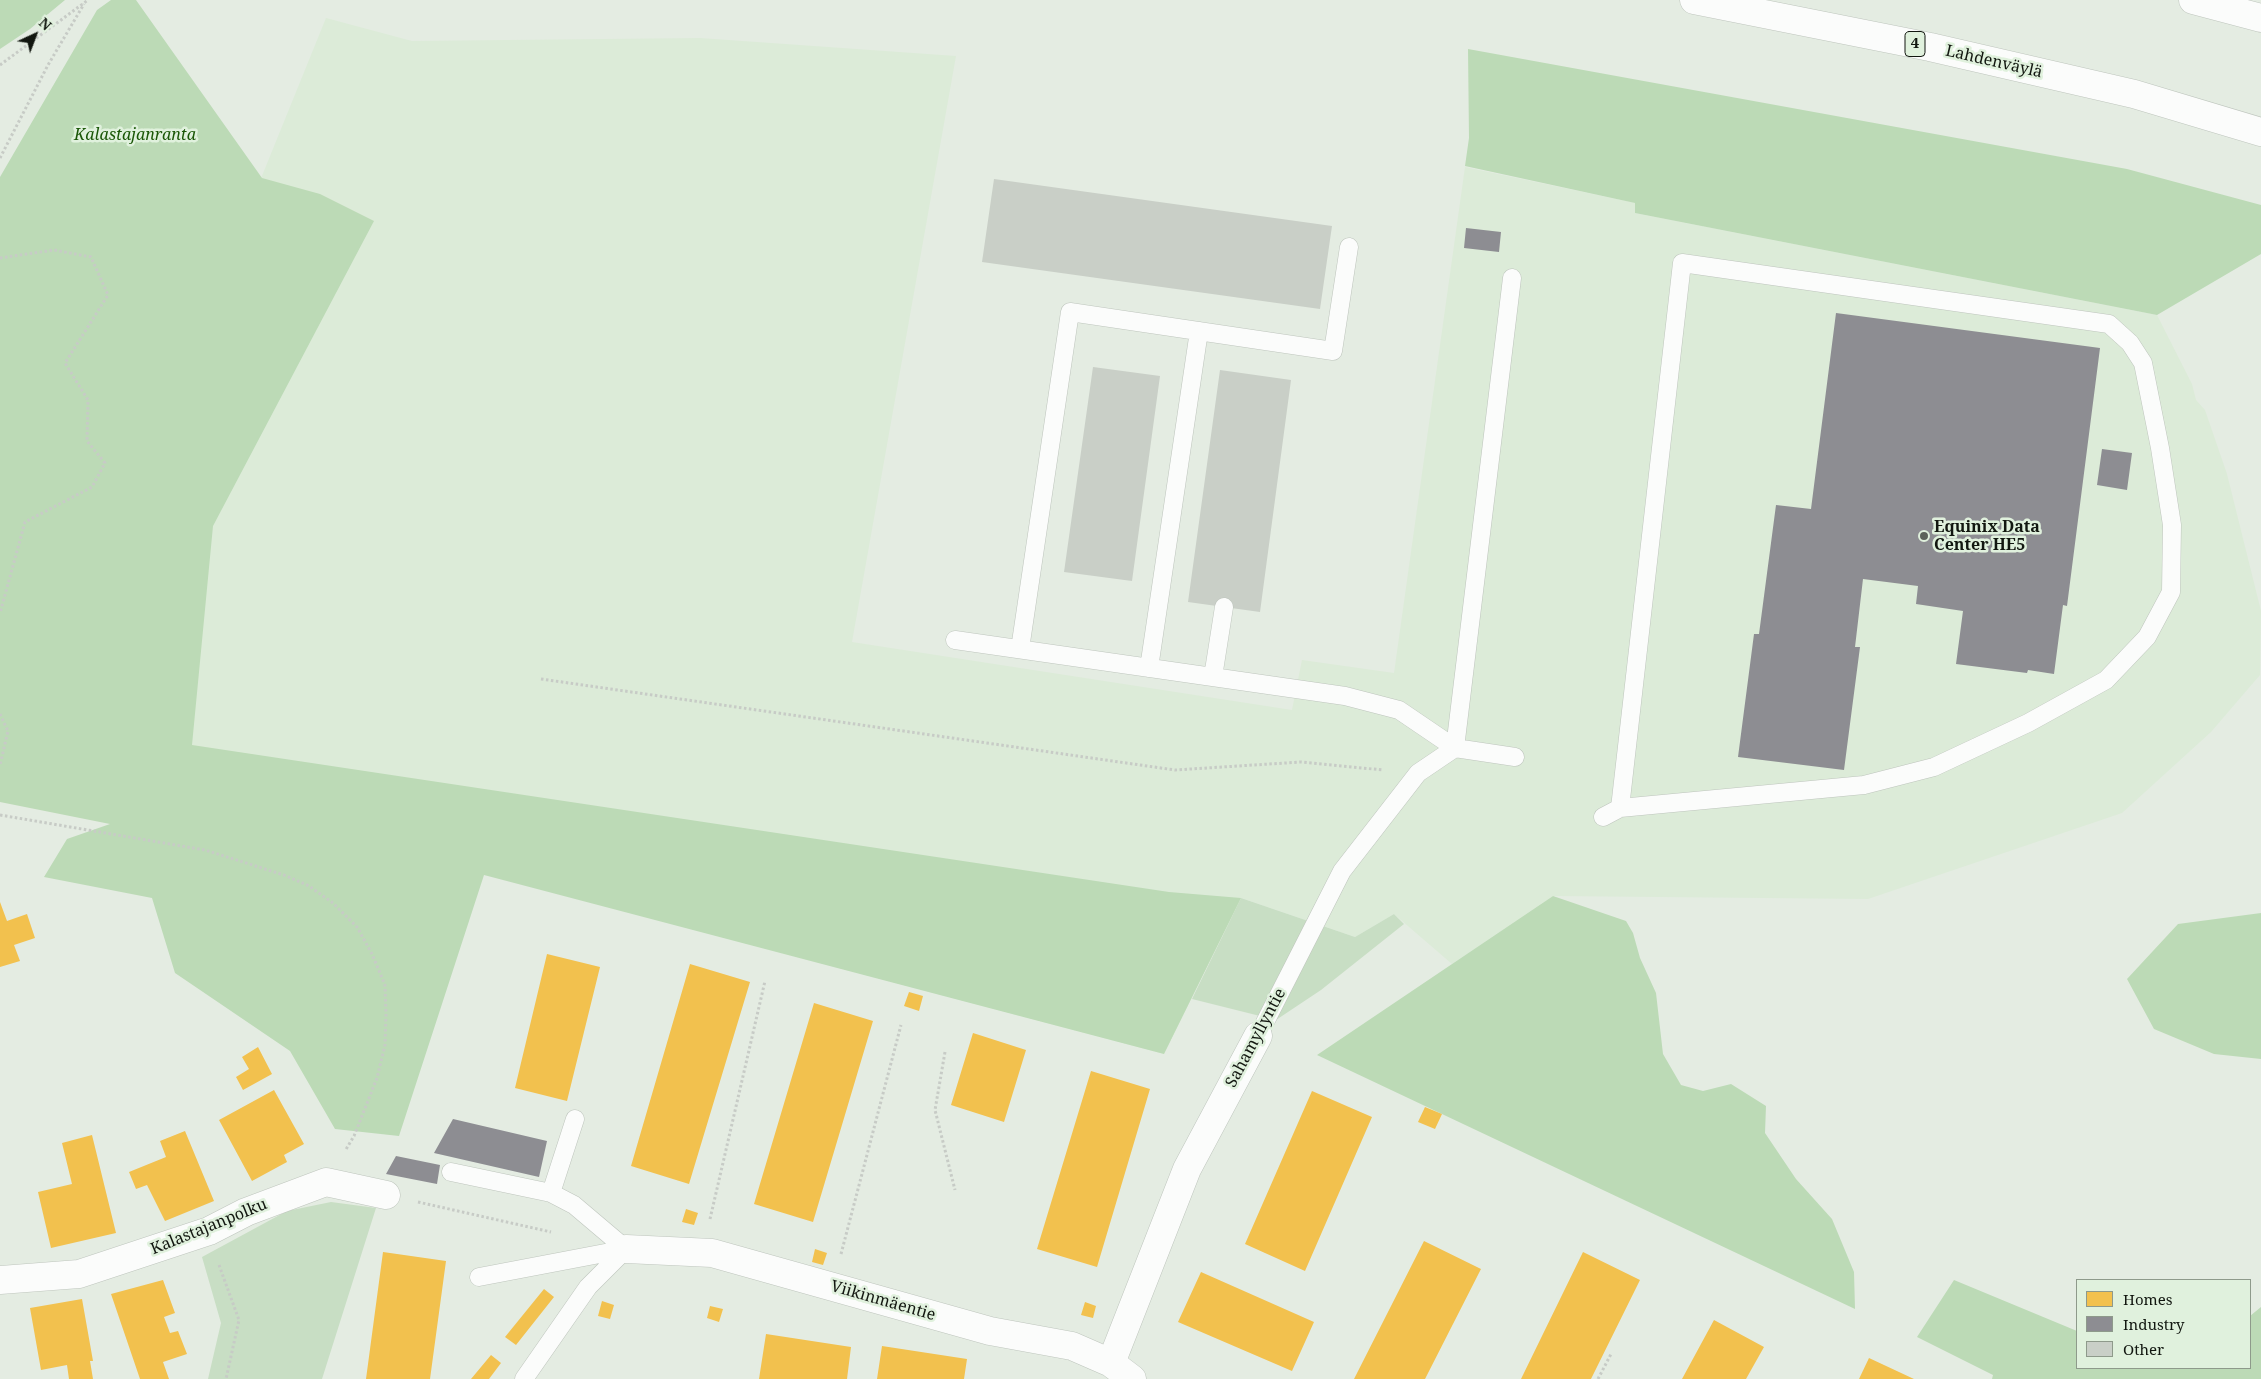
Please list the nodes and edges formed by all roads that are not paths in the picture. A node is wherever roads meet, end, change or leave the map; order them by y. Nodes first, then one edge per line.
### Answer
1 (1694, 0) edge
2 (2193, 0) edge
3 (2261, 18) edge
4 (2261, 132) edge
5 (1349, 247) dead end
6 (1512, 278) dead end
7 (1199, 331) junction
8 (1224, 607) dead end
9 (955, 640) dead end
10 (1020, 649) junction
11 (1150, 668) junction
12 (1213, 677) junction
13 (1454, 748) junction
14 (1515, 757) dead end
15 (1620, 808) junction
16 (1603, 817) dead end
17 (1258, 1036) joint
18 (575, 1119) dead end
19 (451, 1172) dead end
20 (551, 1193) junction
21 (386, 1195) road end
22 (626, 1249) junction
23 (479, 1277) dead end
24 (0, 1280) edge
25 (1122, 1371) edge
26 (524, 1379) edge

1 - 4 main road, Lahdenväylä / 4
2 - 3 main road
5 - 7 lane
6 - 13 lane
7 - 10 lane
7 - 11 lane
8 - 12 lane
9 - 10 lane
10 - 11 lane
11 - 12 lane
12 - 13 lane
13 - 14 lane
13 - 17 lane, Sahamyllyntie
15 - 15 lane
15 - 16 lane
17 - 25 main road, Sahamyllyntie
18 - 20 lane
19 - 20 lane
20 - 22 lane
21 - 24 main road, Kalastajanpolku
22 - 23 lane
22 - 25 main road, Viikinmäentie
22 - 26 lane

